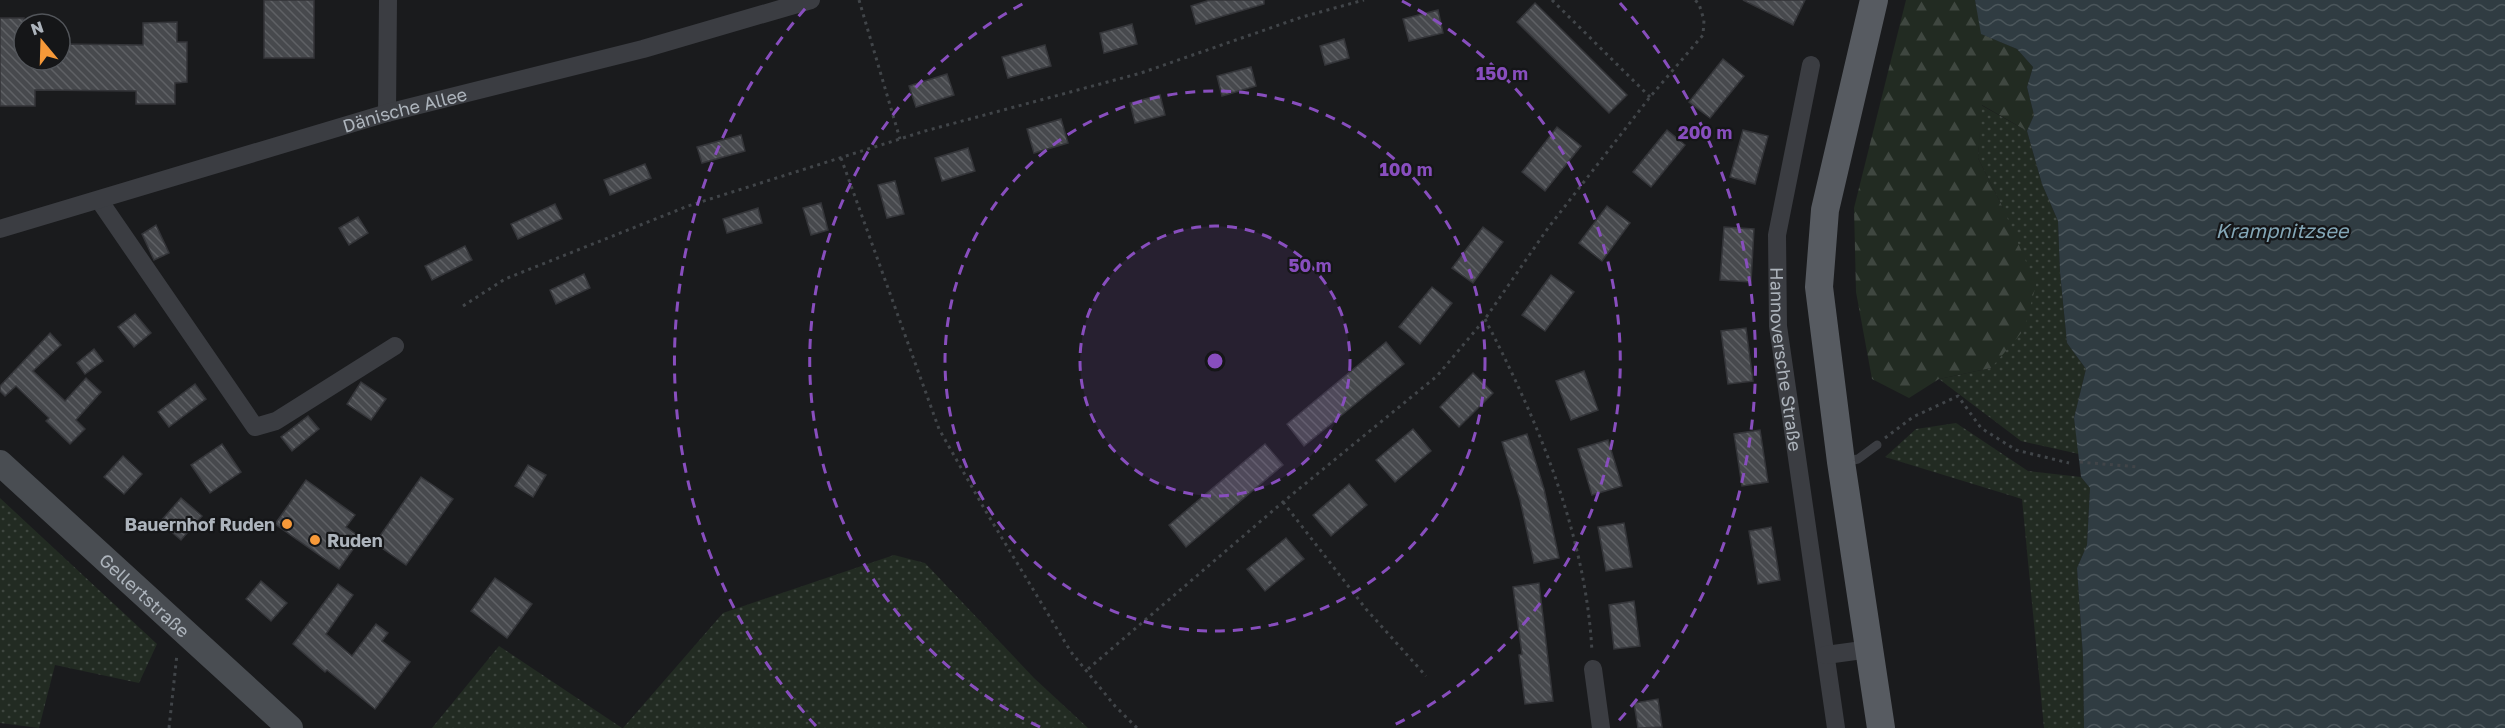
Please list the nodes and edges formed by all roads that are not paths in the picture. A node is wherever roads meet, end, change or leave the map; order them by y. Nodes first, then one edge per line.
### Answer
1 (388, 0) edge
2 (811, 0) edge
3 (1874, 0) edge
4 (1811, 65) dead end
5 (387, 113) junction
6 (99, 200) junction
7 (0, 228) edge
8 (395, 346) dead end
9 (1877, 445) road end
10 (1841, 462) junction
11 (0, 463) edge
12 (1870, 648) junction
13 (1826, 655) junction
14 (1593, 669) road end
15 (290, 728) edge
16 (1600, 728) edge
17 (1836, 728) edge
18 (1881, 728) edge

1 - 5 street
2 - 5 street, Dänische Allee
3 - 10 main road
4 - 13 street, Hannoversche Straße
5 - 6 street, Dänische Allee
6 - 7 street, Dänische Allee
6 - 8 street
9 - 10 lane
10 - 12 main road
11 - 15 street, Gellertstraße
12 - 13 street
12 - 18 main road
13 - 17 street, Hannoversche Straße
14 - 16 street

